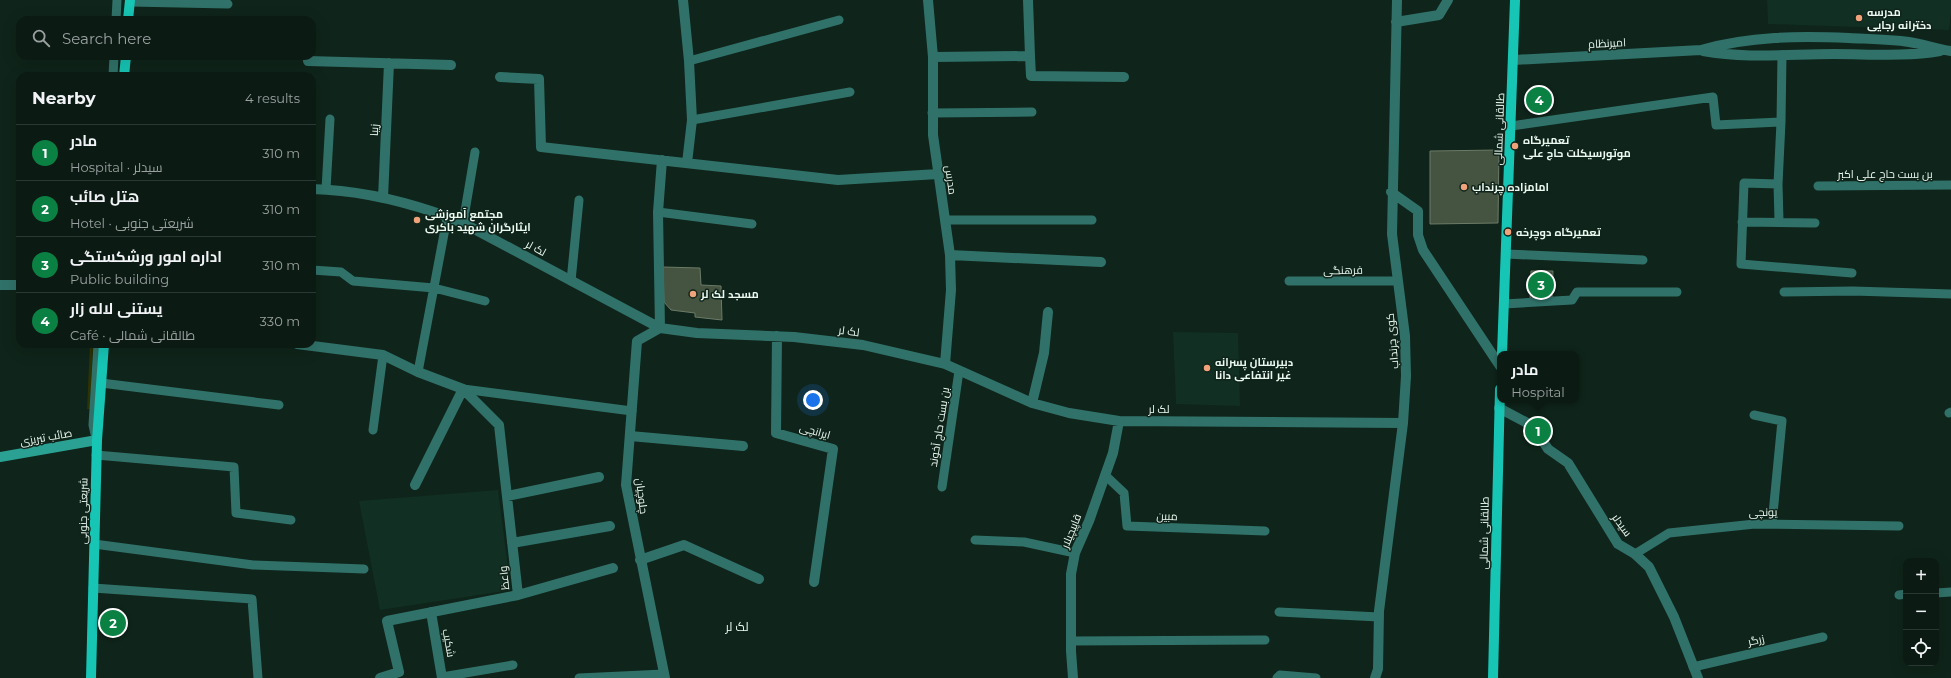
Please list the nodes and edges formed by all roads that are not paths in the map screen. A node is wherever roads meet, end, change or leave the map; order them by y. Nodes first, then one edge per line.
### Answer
1 (117, 0) edge
2 (683, 0) edge
3 (928, 0) edge
4 (1028, 0) edge
5 (1397, 0) edge
6 (1448, 0) edge
7 (1515, 0) edge
8 (130, 1) edge
9 (228, 4) dead end
10 (116, 16) edge
11 (128, 16) edge
12 (839, 20) dead end
13 (1396, 22) junction
14 (1701, 50) junction
15 (1948, 51) edge
16 (1782, 55) junction
17 (1030, 56) junction
18 (933, 57) junction
19 (114, 60) edge
20 (126, 60) edge
21 (308, 60) dead end
22 (1514, 60) junction
23 (689, 61) junction
24 (390, 63) junction
25 (451, 65) dead end
26 (113, 72) edge
27 (124, 72) edge
28 (500, 77) dead end
29 (1124, 77) dead end
30 (850, 92) dead end
31 (1032, 112) dead end
32 (932, 113) junction
33 (330, 119) dead end
34 (692, 120) junction
35 (1781, 122) junction
36 (1511, 126) junction
37 (475, 152) dead end
38 (662, 160) junction
39 (687, 163) junction
40 (938, 174) junction
41 (1778, 184) junction
42 (1951, 185) edge
43 (1818, 186) dead end
44 (316, 188) edge
45 (326, 189) junction
46 (1392, 192) junction
47 (383, 198) junction
48 (579, 200) dead end
49 (658, 212) junction
50 (447, 218) junction
51 (944, 220) junction
52 (1092, 220) dead end
53 (1742, 222) junction
54 (1778, 222) junction
55 (1815, 222) dead end
56 (463, 223) junction
57 (752, 224) dead end
58 (1506, 254) junction
59 (950, 255) junction
60 (1643, 260) dead end
61 (1101, 262) dead end
62 (316, 270) edge
63 (1852, 273) dead end
64 (571, 281) junction
65 (1289, 281) dead end
66 (1398, 281) junction
67 (0, 285) edge
68 (16, 285) edge
69 (434, 288) junction
70 (1677, 292) dead end
71 (1784, 292) dead end
72 (1951, 294) edge
73 (485, 301) dead end
74 (1504, 304) junction
75 (1048, 312) dead end
76 (660, 328) junction
77 (777, 336) junction
78 (316, 346) edge
79 (98, 348) edge
80 (104, 348) edge
81 (1502, 351) edge
82 (383, 355) junction
83 (1497, 361) edge
84 (945, 364) junction
85 (960, 371) junction
86 (418, 372) junction
87 (101, 383) junction
88 (463, 389) junction
89 (1032, 403) junction
90 (1499, 403) edge
91 (279, 405) dead end
92 (1499, 408) junction
93 (632, 411) junction
94 (1754, 415) dead end
95 (1119, 421) junction
96 (1403, 423) junction
97 (374, 430) dead end
98 (630, 436) junction
99 (97, 440) junction
100 (743, 446) dead end
101 (96, 455) junction
102 (0, 457) edge
103 (1104, 475) junction
104 (599, 477) dead end
105 (414, 485) dead end
106 (942, 488) dead end
107 (507, 496) junction
108 (291, 520) dead end
109 (1772, 524) junction
110 (610, 526) dead end
111 (1898, 526) dead end
112 (1265, 531) dead end
113 (975, 540) dead end
114 (512, 543) junction
115 (94, 544) junction
116 (1075, 553) junction
117 (1635, 554) junction
118 (640, 560) junction
119 (613, 568) dead end
120 (364, 569) dead end
121 (759, 579) dead end
122 (814, 582) dead end
123 (93, 588) junction
124 (1951, 592) edge
125 (1939, 593) edge
126 (518, 596) junction
127 (431, 612) junction
128 (1279, 612) dead end
129 (1379, 618) junction
130 (1824, 637) dead end
131 (1071, 640) junction
132 (1265, 640) dead end
133 (512, 665) dead end
134 (1693, 667) junction
135 (1376, 674) edge
136 (665, 676) edge
137 (442, 677) edge
138 (90, 678) edge
139 (258, 678) edge
140 (380, 678) edge
141 (579, 678) edge
142 (1073, 678) edge
143 (1277, 678) edge
144 (1316, 678) edge
145 (1384, 678) edge
146 (1493, 678) edge
147 (1698, 678) edge

1 - 10 lane
2 - 23 street
3 - 18 street, مدرس
4 - 17 street
5 - 13 street, کوی چرنداب
6 - 13 street
7 - 22 main road, طالقانی شمالی
8 - 9 lane
8 - 11 main road
12 - 23 lane
13 - 46 street, کوی چرنداب
14 - 15 street
14 - 16 street
14 - 22 street, امیرنظام
15 - 16 street
16 - 35 lane
17 - 18 street
17 - 29 street
18 - 32 street, مدرس
19 - 26 lane
20 - 27 main road
21 - 24 street
22 - 36 main road, طالقانی شمالی
23 - 34 street
24 - 25 street
24 - 47 street, زیبا
28 - 38 street
30 - 34 lane
31 - 32 lane
32 - 40 street, مدرس
33 - 45 lane
34 - 39 street
35 - 36 lane
35 - 41 lane
36 - 58 main road, طالقانی شمالی
37 - 56 lane
38 - 39 street
38 - 49 street
39 - 40 street
40 - 51 street, مدرس
41 - 53 lane
41 - 54 lane
42 - 43 lane, بن بست حاج علی اکبر
44 - 45 street, لک لر
45 - 47 street, لک لر
46 - 66 street, کوی چرنداب
46 - 83 street
47 - 50 street, لک لر
48 - 64 lane
49 - 57 lane
49 - 76 street
50 - 56 street, لک لر
50 - 69 lane
51 - 52 lane
51 - 59 street, مدرس
53 - 54 lane
53 - 63 lane
54 - 55 lane
56 - 64 street, لک لر
58 - 60 lane
58 - 74 main road, طالقانی شمالی
59 - 61 street
59 - 84 street, مدرس
62 - 69 lane
64 - 76 street, لک لر
65 - 66 lane, فرهنگی
66 - 96 street, کوی چرنداب
67 - 68 street
69 - 73 lane
69 - 86 lane
70 - 74 lane
71 - 72 lane
74 - 81 main road, طالقانی شمالی
75 - 89 street
76 - 77 street, لک لر
76 - 93 street, چلوچیان
77 - 84 street, لک لر
77 - 122 street, ایرانچی
78 - 82 street, واعظ
79 - 99 lane
80 - 87 main road, شریعتی جنوبی
82 - 86 street, واعظ
82 - 97 lane
84 - 85 street, لک لر
85 - 89 street, لک لر
85 - 106 lane, بن بست حاج آخوند
86 - 88 street, واعظ
87 - 91 lane
87 - 99 main road, شریعتی جنوبی
88 - 93 lane
88 - 105 street
88 - 107 street, واعظ
89 - 95 street, لک لر
90 - 92 main road, طالقانی شمالی
92 - 117 street, سیدلر
92 - 146 main road, طالقانی شمالی
93 - 98 street, چلوچیان
94 - 109 lane
95 - 96 street, لک لر
95 - 103 street, قاپیچیلار
96 - 129 street, کوی چرنداب
98 - 100 street
98 - 118 street, چلوچیان
99 - 101 main road, شریعتی جنوبی
99 - 102 main road, صائب تبریزی
101 - 108 lane
101 - 115 main road, شریعتی جنوبی
103 - 112 lane, مبین
103 - 116 street, قاپیچیلار
104 - 107 street
107 - 114 street, واعظ
109 - 111 lane, یونچی
109 - 117 lane, یونچی
110 - 114 street
113 - 116 lane
114 - 126 street, واعظ
115 - 120 lane
115 - 123 main road, شریعتی جنوبی
116 - 131 street, قاپیچیلار
117 - 134 street, سیدلر
118 - 121 street
118 - 136 street, چلوچیان
119 - 126 street
123 - 138 main road, شریعتی جنوبی
123 - 139 lane
124 - 125 lane
126 - 127 street, واعظ
127 - 137 street, شکیب
127 - 140 street, واعظ
128 - 129 lane
129 - 135 street, کوی چرنداب
130 - 134 lane, زرگر
131 - 132 lane
131 - 142 street, قاپیچیلار
133 - 137 lane
134 - 147 street, سیدلر
135 - 145 street
136 - 141 lane
143 - 144 lane

